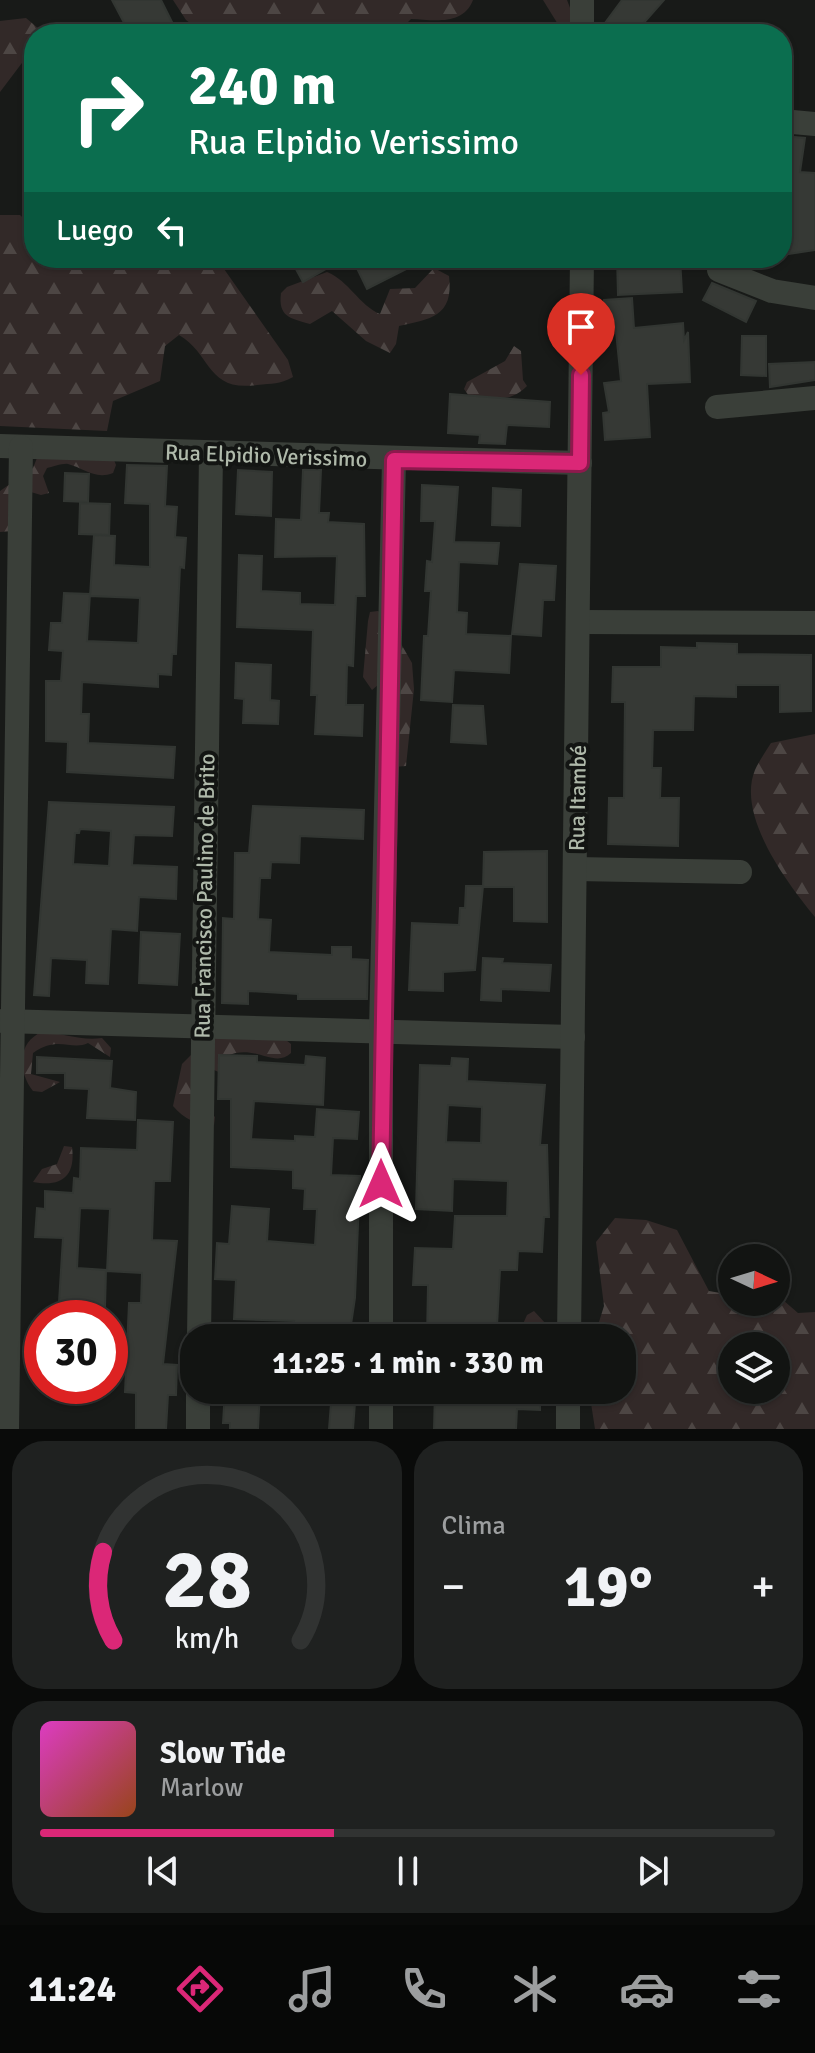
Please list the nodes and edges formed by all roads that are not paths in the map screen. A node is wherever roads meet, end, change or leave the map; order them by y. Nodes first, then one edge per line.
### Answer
1 (582, 0) edge
2 (582, 24) edge
3 (792, 122) edge
4 (815, 124) edge
5 (582, 268) edge
6 (719, 270) dead end
7 (815, 298) edge
8 (815, 398) edge
9 (717, 407) dead end
10 (10, 447) edge
11 (211, 453) junction
12 (394, 460) junction
13 (580, 463) junction
14 (580, 622) junction
15 (815, 623) edge
16 (576, 869) junction
17 (740, 872) dead end
18 (8, 1022) edge
19 (202, 1025) junction
20 (381, 1030) junction
21 (573, 1037) junction
22 (199, 1324) edge
23 (381, 1324) edge
24 (569, 1324) edge
25 (198, 1404) edge
26 (381, 1404) edge
27 (568, 1404) edge
28 (7, 1429) edge
29 (198, 1429) edge
30 (381, 1429) edge
31 (568, 1429) edge

1 - 2 street
3 - 4 street
5 - 13 street, Rua Itambé
6 - 7 street
8 - 9 street
10 - 11 street, Rua Elpidio Verissimo
10 - 18 street
11 - 12 street, Rua Elpidio Verissimo
11 - 19 street, Rua Francisco Paulino de Brito
12 - 13 street, Rua Elpidio Verissimo
12 - 20 street
13 - 14 street, Rua Itambé
14 - 15 street
14 - 16 street, Rua Itambé
16 - 17 street
16 - 21 street, Rua Itambé
18 - 19 street
18 - 28 street
19 - 20 street
19 - 22 street, Rua Francisco Paulino de Brito
20 - 21 street
20 - 23 street
21 - 24 street, Rua Itambé
25 - 29 street
26 - 30 street
27 - 31 street

